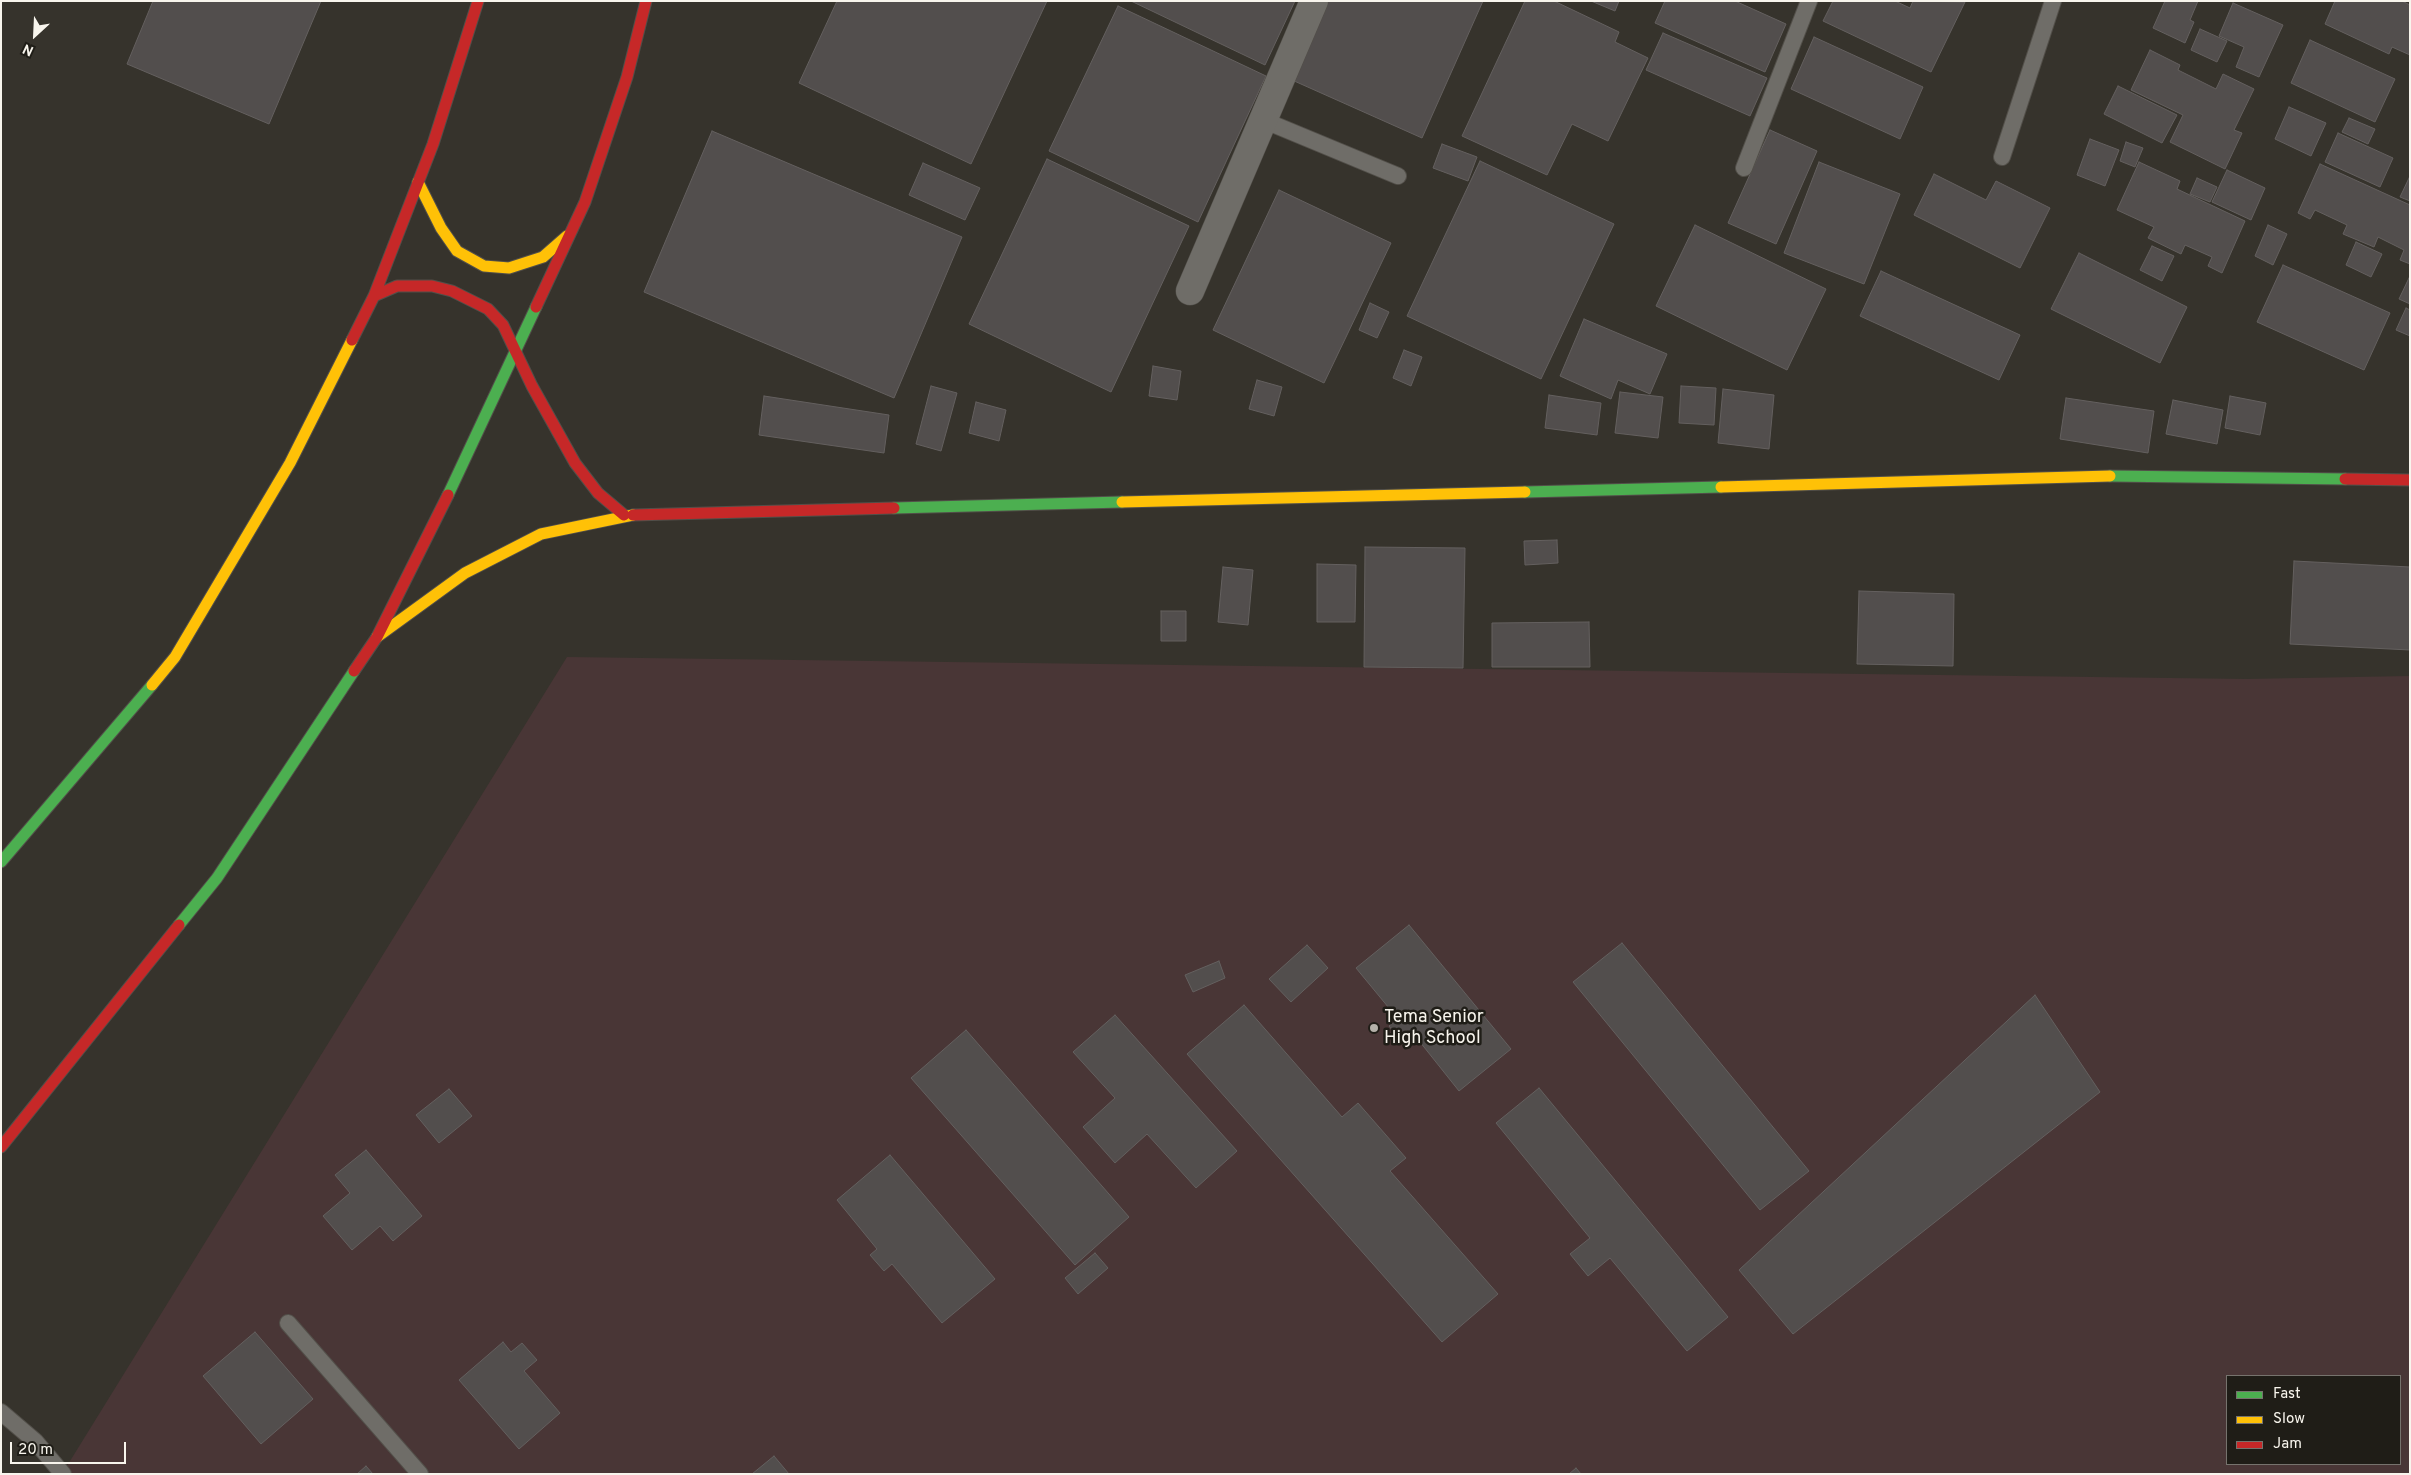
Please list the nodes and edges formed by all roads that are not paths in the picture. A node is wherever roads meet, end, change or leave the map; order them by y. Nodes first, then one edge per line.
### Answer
1 (478, 1) edge
2 (646, 1) edge
3 (1314, 1) edge
4 (1809, 1) edge
5 (2053, 1) edge
6 (1263, 120) junction
7 (2002, 156) dead end
8 (1744, 168) dead end
9 (1398, 176) dead end
10 (418, 182) junction
11 (572, 232) junction
12 (1190, 291) dead end
13 (374, 296) junction
14 (516, 350) junction
15 (2410, 480) edge
16 (624, 515) junction
17 (377, 637) junction
18 (1, 862) edge
19 (1, 1147) edge
20 (288, 1324) dead end
21 (1, 1412) edge
22 (63, 1474) edge
23 (420, 1474) edge

1 - 10 main road
2 - 11 main road
3 - 6 street
4 - 8 lane
5 - 7 lane
6 - 9 lane
6 - 12 street
10 - 11 main road
10 - 13 main road
11 - 14 main road
13 - 14 main road
13 - 18 main road
14 - 16 main road
14 - 17 main road
15 - 16 main road
16 - 17 main road
17 - 19 main road
20 - 23 lane
21 - 22 lane

